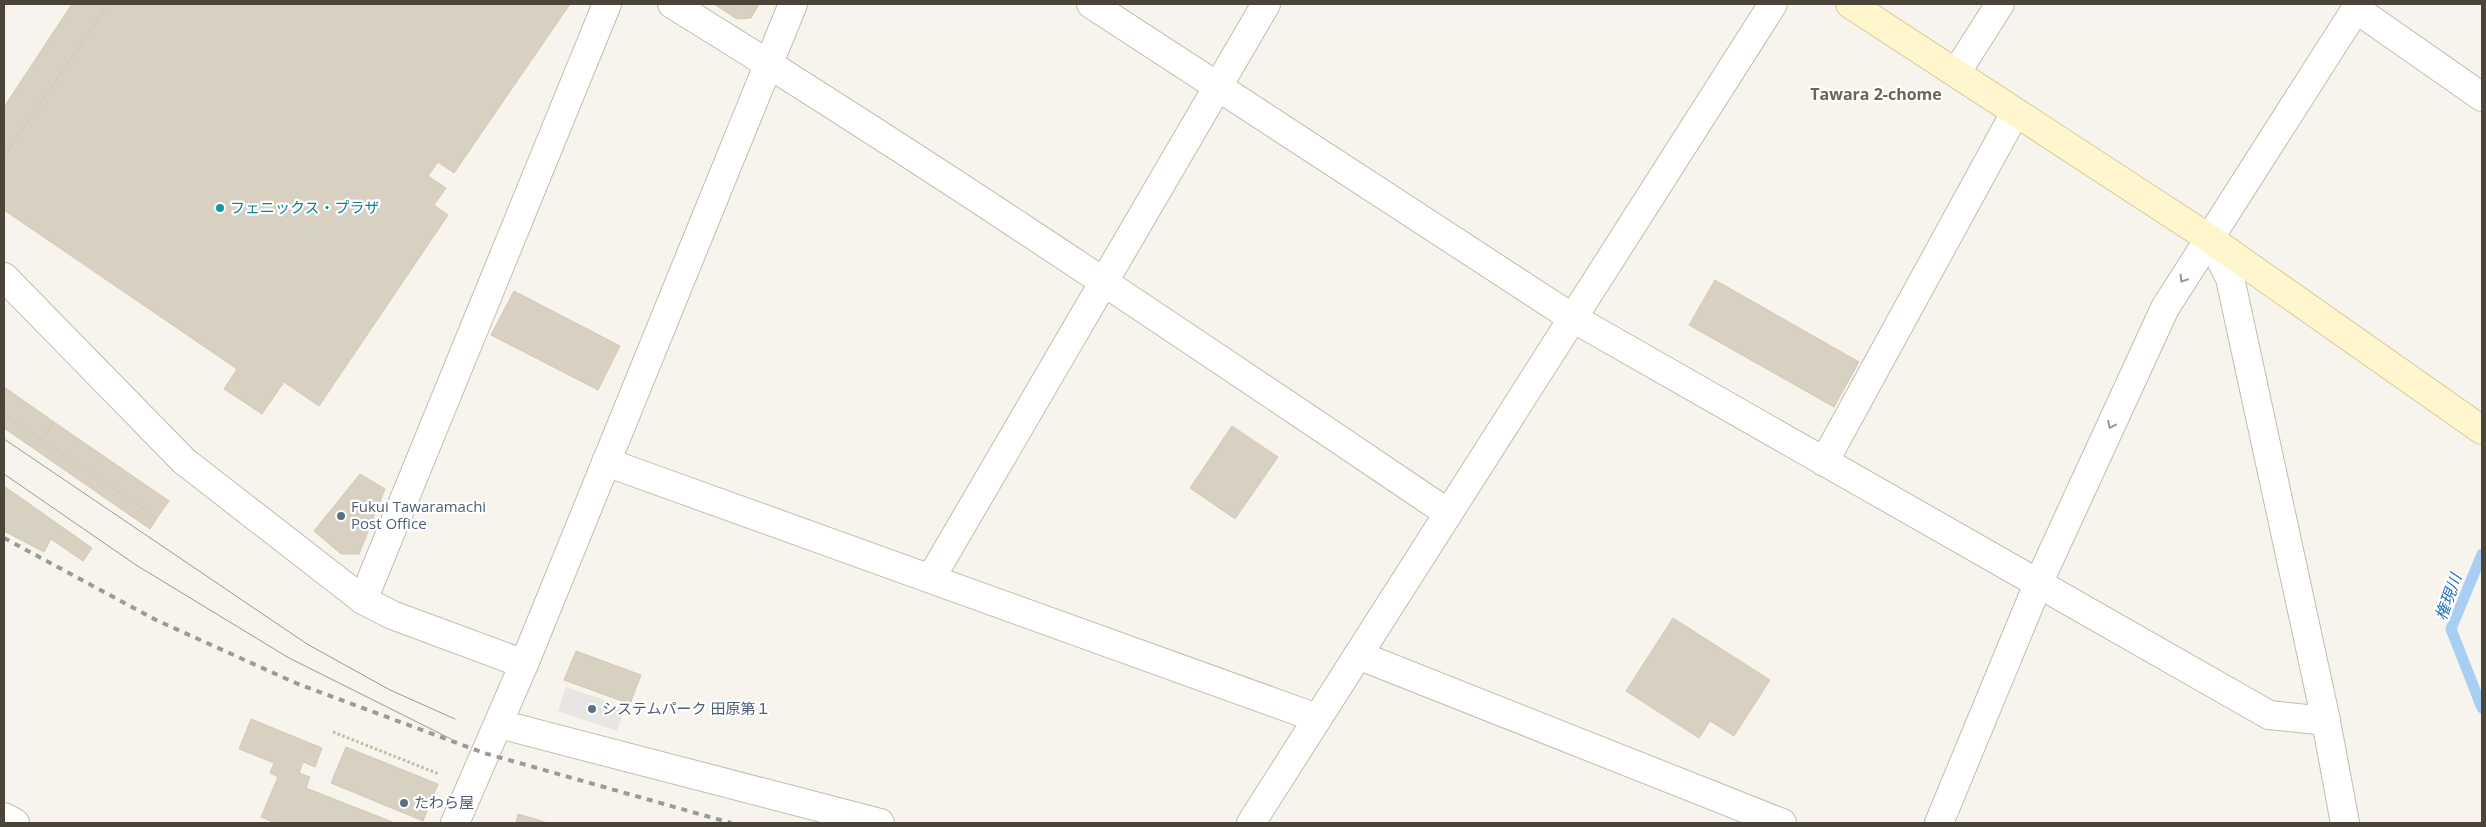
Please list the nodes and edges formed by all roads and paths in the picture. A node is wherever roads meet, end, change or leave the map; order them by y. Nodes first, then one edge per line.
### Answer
1 (607, 4) edge
2 (672, 4) edge
3 (793, 4) edge
4 (1091, 4) edge
5 (1266, 4) edge
6 (1773, 4) edge
7 (1850, 4) edge
8 (2000, 4) edge
9 (2358, 6) edge
10 (769, 63) junction
11 (1956, 73) junction
12 (1216, 85) junction
13 (2482, 97) edge
14 (2015, 113) junction
15 (2210, 239) junction
16 (4, 277) edge
17 (1103, 280) junction
18 (1572, 318) junction
19 (2482, 430) edge
20 (606, 462) junction
21 (1824, 462) junction
22 (1448, 513) junction
23 (931, 578) junction
24 (2038, 584) junction
25 (363, 600) junction
26 (1358, 655) junction
27 (524, 664) junction
28 (1317, 718) junction
29 (2326, 721) junction
30 (499, 724) junction
31 (333, 732) dead end
32 (442, 775) dead end
33 (4, 818) edge
34 (15, 823) edge
35 (456, 823) edge
36 (880, 823) edge
37 (1251, 823) edge
38 (1782, 823) edge
39 (1939, 823) edge
40 (2346, 823) edge

1 - 25 street
2 - 10 street
3 - 10 street
4 - 12 street
5 - 12 street
6 - 18 street
7 - 11 street
8 - 11 street
9 - 13 street
9 - 15 street
10 - 17 street
10 - 20 street
11 - 14 street
12 - 17 street
12 - 18 street
14 - 15 street
14 - 21 street
15 - 19 street
15 -> 24 street
15 - 29 street
16 - 25 street
17 - 22 street
17 - 23 street
18 - 21 street
18 - 22 street
20 - 23 street
20 - 27 street
21 - 24 street
22 - 26 street
23 - 28 street
24 - 29 street
24 - 39 street
25 - 27 street
26 - 28 street
26 - 38 street
27 - 30 street
28 - 37 street
29 - 40 street
30 - 35 street
30 - 36 street
31 - 32 path
33 - 34 street

